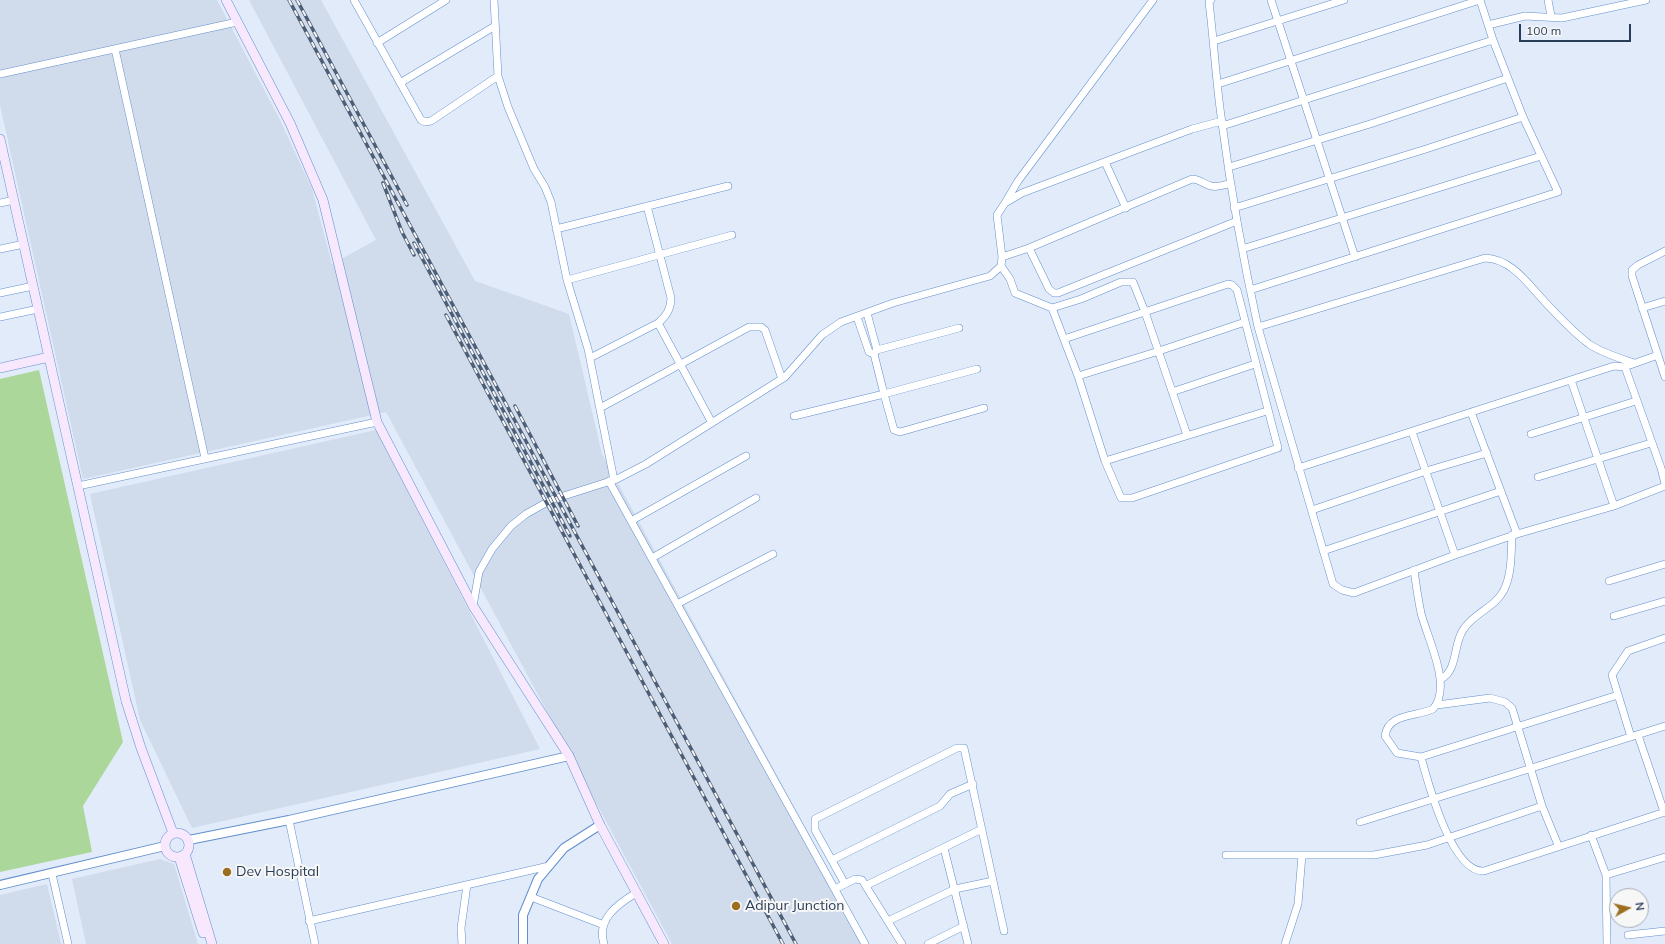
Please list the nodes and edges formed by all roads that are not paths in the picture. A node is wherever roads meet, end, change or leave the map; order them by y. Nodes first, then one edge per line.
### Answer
1 (226, 0) edge
2 (354, 0) edge
3 (445, 0) edge
4 (494, 0) edge
5 (1271, 0) edge
6 (1344, 0) edge
7 (1480, 0) edge
8 (1548, 0) edge
9 (1646, 0) edge
10 (1209, 1) edge
11 (1150, 2) edge
12 (1623, 3) edge
13 (1551, 16) junction
14 (1278, 21) junction
15 (237, 22) junction
16 (1488, 25) junction
17 (495, 26) junction
18 (1493, 40) junction
19 (1214, 41) junction
20 (377, 43) junction
21 (115, 49) junction
22 (1291, 60) junction
23 (0, 74) edge
24 (498, 76) junction
25 (1508, 78) junction
26 (400, 83) junction
27 (1218, 84) junction
28 (1305, 99) junction
29 (1522, 117) junction
30 (1222, 123) junction
31 (0, 139) edge
32 (1317, 140) junction
33 (1541, 156) junction
34 (2, 157) edge
35 (1105, 162) junction
36 (1228, 167) junction
37 (1330, 179) junction
38 (1231, 183) junction
39 (728, 186) dead end
40 (14, 200) junction
41 (0, 203) edge
42 (1005, 203) junction
43 (647, 206) junction
44 (1126, 208) junction
45 (1234, 208) junction
46 (1341, 218) junction
47 (1237, 221) junction
48 (556, 229) junction
49 (732, 236) dead end
50 (24, 244) junction
51 (1029, 248) junction
52 (0, 249) edge
53 (1242, 249) junction
54 (1665, 251) edge
55 (660, 255) junction
56 (1002, 257) junction
57 (1355, 257) junction
58 (1001, 266) junction
59 (567, 280) junction
60 (33, 286) junction
61 (1250, 290) junction
62 (0, 293) edge
63 (1665, 301) edge
64 (1052, 308) junction
65 (1642, 308) junction
66 (38, 309) junction
67 (1145, 312) junction
68 (867, 313) junction
69 (857, 316) junction
70 (0, 318) edge
71 (1245, 322) junction
72 (658, 323) junction
73 (1258, 327) junction
74 (959, 328) dead end
75 (1064, 340) junction
76 (1665, 350) edge
77 (1159, 351) junction
78 (875, 352) junction
79 (1657, 354) junction
80 (49, 357) junction
81 (590, 358) junction
82 (680, 364) junction
83 (1255, 364) junction
84 (1634, 364) junction
85 (1624, 367) junction
86 (0, 368) edge
87 (976, 369) dead end
88 (1078, 376) junction
89 (1665, 377) edge
90 (782, 379) junction
91 (1571, 380) junction
92 (1172, 392) junction
93 (884, 394) junction
94 (1636, 400) junction
95 (600, 408) junction
96 (984, 408) dead end
97 (1267, 411) junction
98 (1472, 412) junction
99 (794, 416) dead end
100 (1585, 418) junction
101 (377, 422) junction
102 (712, 423) junction
103 (1412, 432) junction
104 (1532, 434) dead end
105 (1187, 436) junction
106 (1651, 443) junction
107 (1487, 453) junction
108 (746, 456) dead end
109 (205, 458) junction
110 (1599, 458) junction
111 (1105, 461) junction
112 (1298, 468) junction
113 (1426, 471) junction
114 (1538, 477) dead end
115 (612, 480) junction
116 (1665, 485) edge
117 (78, 486) junction
118 (1501, 491) junction
119 (756, 498) dead end
120 (1614, 506) junction
121 (1312, 510) junction
122 (1440, 512) junction
123 (632, 521) junction
124 (1514, 534) junction
125 (1323, 551) junction
126 (774, 554) dead end
127 (1455, 554) junction
128 (652, 558) junction
129 (1665, 564) edge
130 (1414, 570) junction
131 (1610, 581) dead end
132 (1665, 601) edge
133 (677, 604) junction
134 (473, 606) junction
135 (1614, 616) dead end
136 (1665, 638) edge
137 (1441, 679) junction
138 (1618, 695) junction
139 (1437, 705) junction
140 (1665, 726) edge
141 (1518, 728) junction
142 (1634, 736) junction
143 (569, 756) junction
144 (1421, 757) junction
145 (1531, 769) junction
146 (973, 784) junction
147 (1433, 800) junction
148 (1542, 806) junction
149 (1664, 812) edge
150 (289, 820) junction
151 (1360, 822) dead end
152 (600, 825) junction
153 (982, 829) junction
154 (174, 833) junction
155 (1591, 835) junction
156 (1448, 838) junction
157 (189, 840) junction
158 (1558, 845) junction
159 (165, 846) junction
160 (944, 848) junction
161 (1226, 855) dead end
162 (1302, 855) junction
163 (182, 856) junction
164 (1665, 857) edge
165 (832, 860) junction
166 (549, 866) junction
167 (52, 874) junction
168 (1606, 875) junction
169 (994, 881) junction
170 (845, 884) junction
171 (467, 885) junction
172 (867, 885) junction
173 (0, 886) edge
174 (835, 889) junction
175 (955, 889) junction
176 (636, 893) junction
177 (531, 897) junction
178 (309, 920) junction
179 (888, 921) junction
180 (604, 925) junction
181 (964, 926) junction
182 (1004, 931) dead end
183 (1665, 931) edge
184 (1628, 935) dead end
185 (68, 944) edge
186 (206, 944) edge
187 (212, 944) edge
188 (315, 944) edge
189 (462, 944) edge
190 (523, 944) edge
191 (604, 944) edge
192 (664, 944) edge
193 (865, 944) edge
194 (902, 944) edge
195 (928, 944) edge
196 (968, 944) edge
197 (1285, 944) edge
198 (1607, 944) edge

1 - 15 main road
2 - 20 street
3 - 20 street
4 - 17 street
5 - 14 street
6 - 14 street
7 - 16 street
7 - 22 street
8 - 13 street
9 - 12 street
10 - 19 street
11 - 42 street
12 - 13 street
13 - 16 street
14 - 19 street
14 - 22 street
15 - 21 street
15 - 101 main road
16 - 18 street
17 - 24 street
17 - 26 street
18 - 25 street
18 - 28 street
19 - 27 street
20 - 26 street
21 - 23 street
21 - 109 street
22 - 27 street
22 - 28 street
24 - 26 street
24 - 48 street
25 - 29 street
25 - 32 street
27 - 30 street
28 - 30 street
28 - 32 street
29 - 33 street
29 - 37 street
30 - 35 street
30 - 36 street
31 - 34 main road
32 - 36 street
32 - 37 street
33 - 46 street
33 - 57 street
34 - 40 main road
35 - 42 street
35 - 44 street
36 - 38 street
37 - 45 street
37 - 46 street
38 - 44 street
38 - 45 street
39 - 43 street
40 - 41 street
40 - 50 main road
42 - 56 street
43 - 48 street
43 - 55 street
44 - 51 street
45 - 47 street
46 - 53 street
46 - 57 street
47 - 51 street
47 - 53 street
48 - 59 street
49 - 55 street
50 - 52 street
50 - 60 main road
51 - 56 street
53 - 61 street
54 - 65 street
55 - 59 street
55 - 72 street
56 - 58 street
57 - 61 street
58 - 64 street
58 - 68 street
59 - 81 street
60 - 62 street
60 - 66 main road
61 - 73 street
63 - 65 street
64 - 67 street
64 - 75 street
65 - 79 street
66 - 70 street
66 - 80 main road
67 - 71 street
67 - 75 street
67 - 77 street
68 - 69 street
68 - 78 street
69 - 78 street
69 - 90 street
71 - 77 street
71 - 83 street
72 - 81 street
72 - 82 street
73 - 84 street
73 - 112 street
74 - 78 street
75 - 88 street
76 - 79 street
77 - 88 street
77 - 92 street
78 - 93 street
79 - 84 street
79 - 89 street
80 - 86 main road
80 - 117 main road
81 - 95 street
82 - 90 street
82 - 95 street
82 - 102 street
83 - 92 street
83 - 97 street
84 - 85 street
85 - 91 street
85 - 94 street
87 - 93 street
88 - 111 street
90 - 102 street
91 - 98 street
91 - 100 street
92 - 105 street
93 - 96 street
93 - 99 street
94 - 100 street
94 - 106 street
95 - 115 street
97 - 105 street
97 - 111 street
98 - 103 street
98 - 107 street
100 - 104 street
100 - 110 street
101 - 109 street
101 - 134 main road
102 - 115 street
103 - 112 street
103 - 113 street
105 - 111 street
106 - 110 street
106 - 116 street
107 - 113 street
107 - 118 street
108 - 123 street
109 - 117 street
110 - 114 street
110 - 120 street
112 - 121 street
113 - 121 street
113 - 122 street
115 - 123 street
115 - 134 street
116 - 120 street
117 - 154 main road
118 - 122 street
118 - 124 street
119 - 128 street
120 - 124 street
121 - 125 street
122 - 125 street
122 - 127 street
123 - 128 street
124 - 127 street
124 - 137 street
125 - 130 street
126 - 133 street
127 - 130 street
128 - 133 street
129 - 131 street
130 - 137 street
132 - 135 street
133 - 174 street
134 - 143 main road
136 - 138 street
137 - 139 street
138 - 141 street
138 - 142 street
139 - 141 street
139 - 144 street
140 - 142 street
141 - 144 street
141 - 145 street
142 - 145 street
142 - 149 street
143 - 150 street
143 - 152 main road
144 - 147 street
145 - 147 street
145 - 148 street
146 - 153 street
146 - 165 street
146 - 165 street
147 - 151 street
147 - 156 street
148 - 156 street
148 - 158 street
149 - 155 street
150 - 157 street
150 - 178 street
152 - 166 street
152 - 176 main road
153 - 160 street
153 - 169 street
154 - 157 main road
154 - 159 main road
155 - 158 street
155 - 168 street
156 - 158 street
156 - 162 street
157 - 163 main road
159 - 163 main road
159 - 167 street
160 - 172 street
160 - 175 street
161 - 162 street
162 - 197 street
163 - 186 main road
163 - 187 main road
164 - 168 street
165 - 170 street
166 - 171 street
166 - 177 street
167 - 173 street
167 - 185 street
168 - 198 street
169 - 175 street
169 - 182 street
170 - 172 street
170 - 174 street
171 - 178 street
171 - 189 street
172 - 179 street
174 - 193 street
175 - 179 street
175 - 181 street
176 - 180 street
176 - 192 main road
177 - 180 street
177 - 190 street
178 - 188 street
179 - 194 street
180 - 191 street
181 - 195 street
181 - 196 street
183 - 184 street

